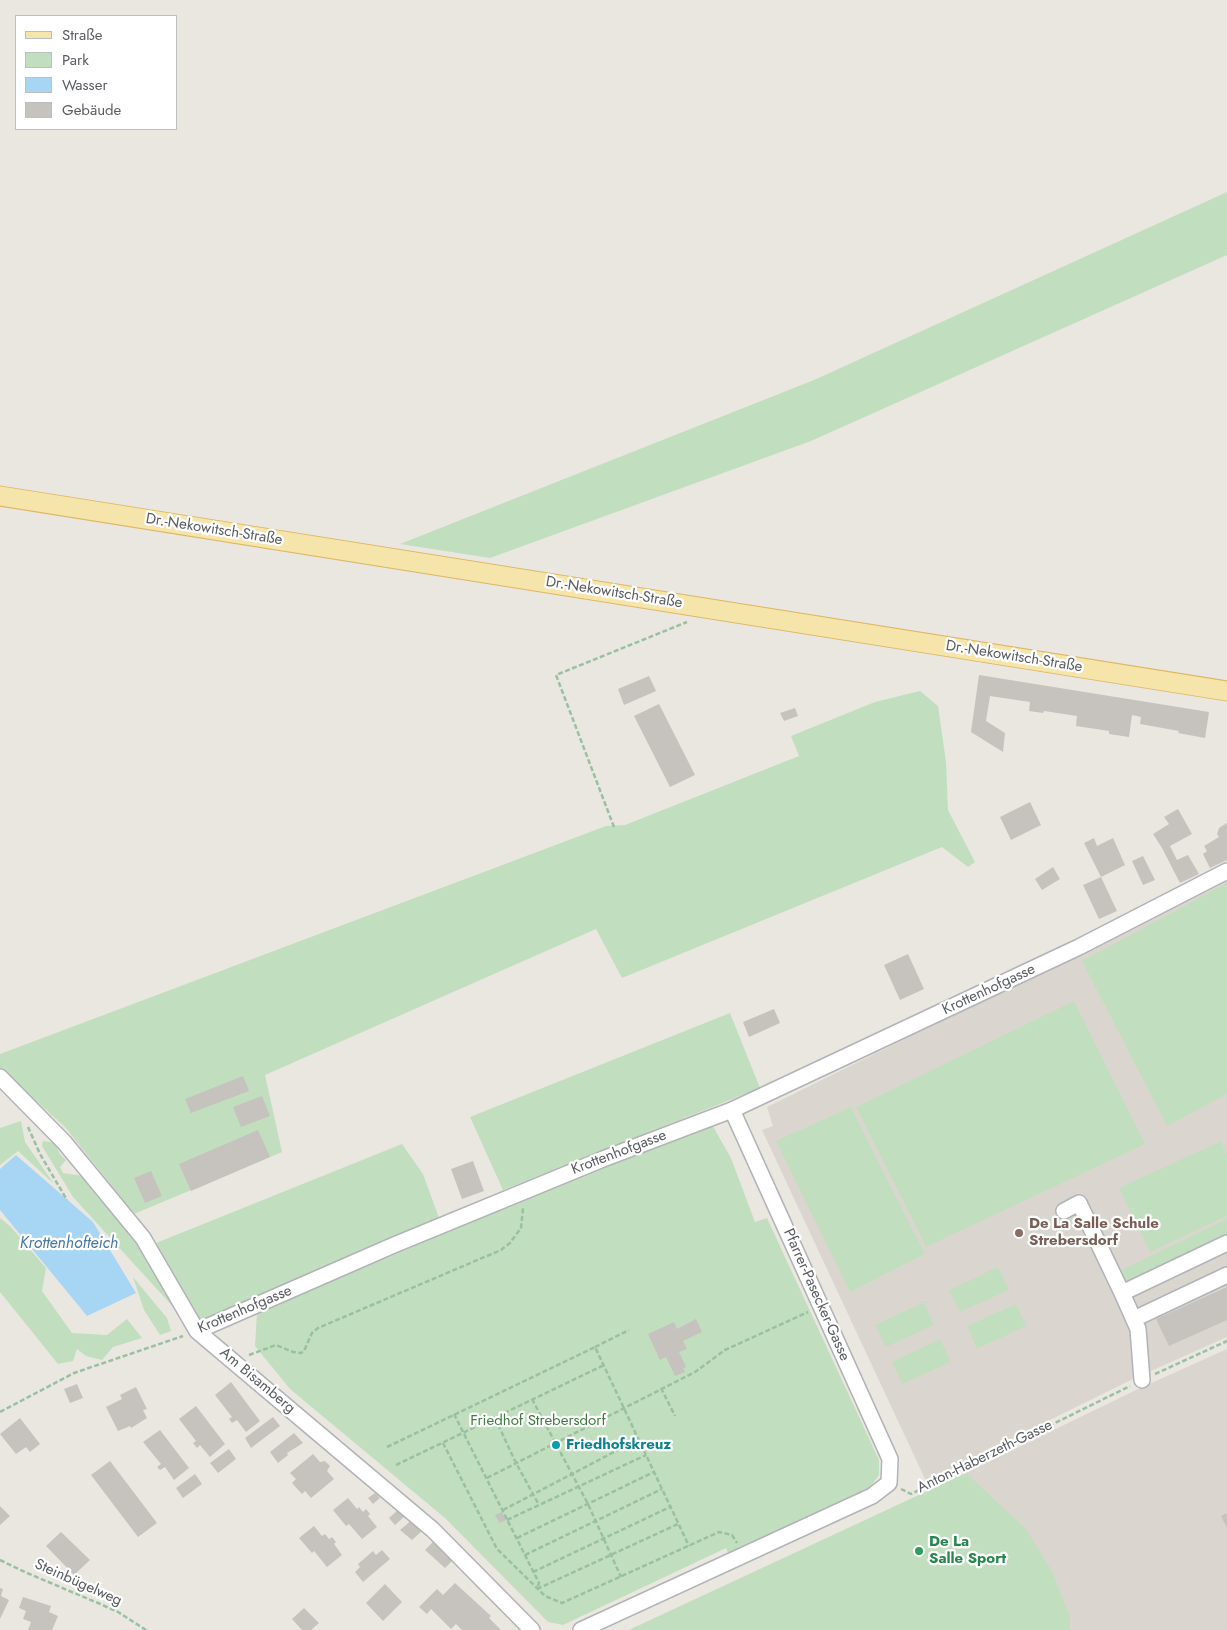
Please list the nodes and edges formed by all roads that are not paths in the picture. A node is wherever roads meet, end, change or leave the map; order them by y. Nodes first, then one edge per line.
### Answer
1 (0, 496) edge
2 (1227, 692) edge
3 (1227, 871) edge
4 (0, 1077) edge
5 (732, 1110) junction
6 (1064, 1211) dead end
7 (1227, 1243) edge
8 (1227, 1275) edge
9 (1122, 1293) junction
10 (1134, 1319) junction
11 (197, 1331) junction
12 (1142, 1380) road end
13 (532, 1630) edge
14 (581, 1630) edge

1 - 2 main road, Dr.-Nekowitsch-Straße
3 - 5 street, Krottenhofgasse
4 - 11 street, Am Bisamberg
5 - 11 street, Krottenhofgasse
5 - 14 street, Pfarrer-Pasecker-Gasse
6 - 9 street
7 - 9 street
8 - 10 street
9 - 10 street
10 - 12 street
11 - 13 street, Am Bisamberg

